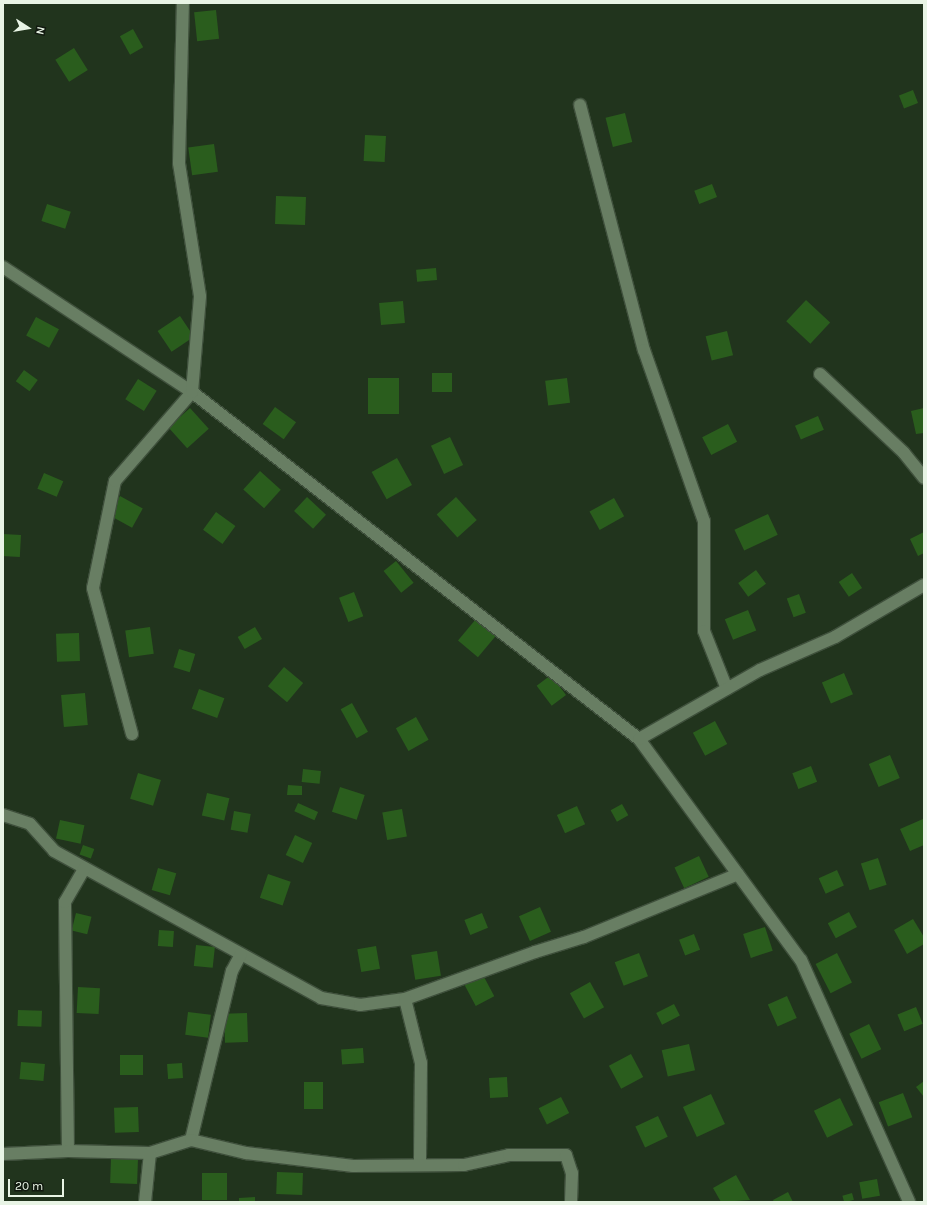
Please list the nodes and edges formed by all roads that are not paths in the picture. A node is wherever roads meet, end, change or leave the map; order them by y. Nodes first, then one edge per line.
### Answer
1 (183, 3) edge
2 (580, 105) dead end
3 (3, 267) edge
4 (820, 374) dead end
5 (192, 392) junction
6 (924, 478) edge
7 (924, 585) edge
8 (727, 688) junction
9 (132, 734) dead end
10 (639, 739) junction
11 (3, 815) edge
12 (85, 868) junction
13 (738, 874) junction
14 (241, 954) junction
15 (405, 999) junction
16 (191, 1140) junction
17 (68, 1151) junction
18 (150, 1153) junction
19 (3, 1154) edge
20 (420, 1164) junction
21 (145, 1202) edge
22 (571, 1202) edge
23 (909, 1202) edge

1 - 5 street
2 - 8 street
3 - 5 street
4 - 6 street
5 - 9 street
5 - 10 street
7 - 8 street
8 - 10 street
10 - 13 street
11 - 12 street
12 - 14 street
12 - 17 street
13 - 15 street
13 - 23 street
14 - 15 street
14 - 16 street
15 - 20 street
16 - 18 street
16 - 20 street
17 - 18 street
17 - 19 street
18 - 21 street
20 - 22 street

